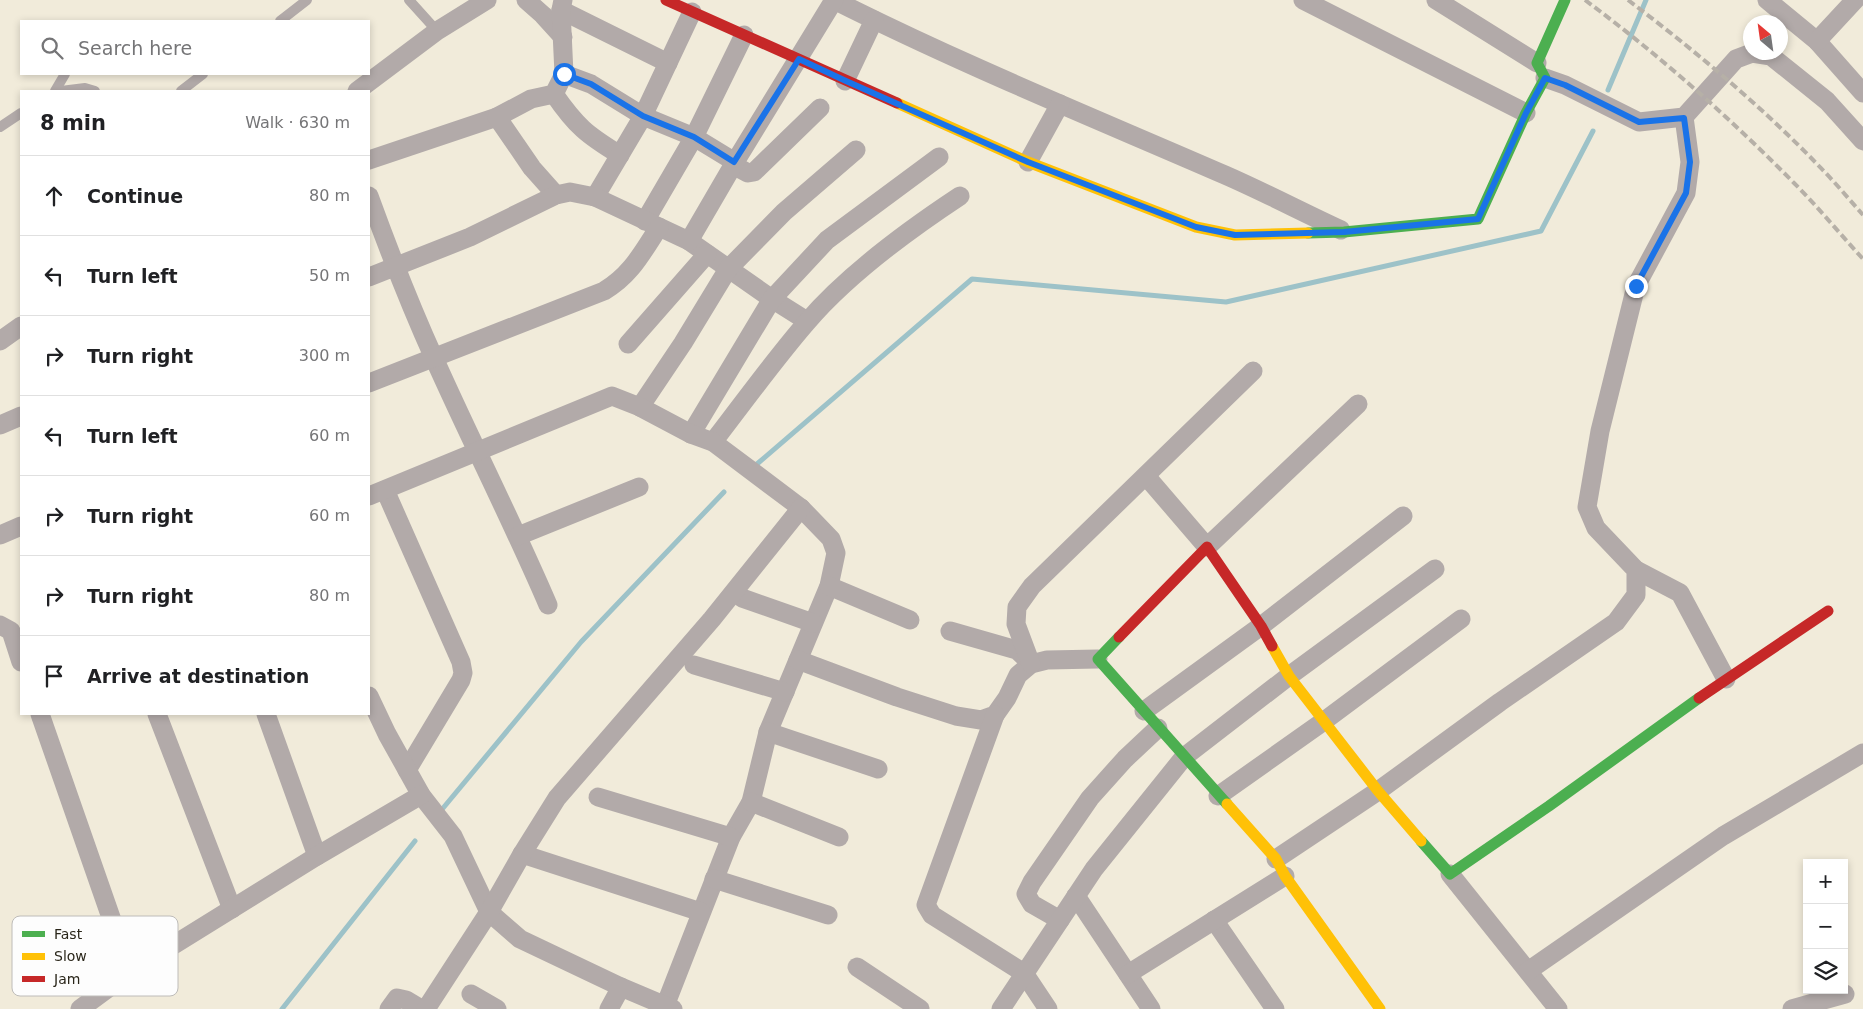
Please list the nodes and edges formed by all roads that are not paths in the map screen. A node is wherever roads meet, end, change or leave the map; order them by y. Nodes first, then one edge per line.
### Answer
1 (308, 0) edge
2 (409, 0) edge
3 (487, 0) edge
4 (526, 0) edge
5 (666, 0) edge
6 (834, 0) edge
7 (1303, 0) edge
8 (1436, 0) edge
9 (1565, 0) edge
10 (1767, 0) edge
11 (1855, 0) edge
12 (562, 5) edge
13 (692, 12) junction
14 (281, 20) edge
15 (874, 20) junction
16 (437, 31) junction
17 (744, 35) junction
18 (563, 37) junction
19 (1817, 41) junction
20 (799, 59) junction
21 (668, 63) junction
22 (1541, 71) junction
23 (564, 74) junction
24 (64, 75) edge
25 (202, 75) edge
26 (846, 81) junction
27 (56, 90) edge
28 (69, 90) edge
29 (92, 90) edge
30 (182, 90) edge
31 (358, 90) edge
32 (1863, 93) edge
33 (554, 94) junction
34 (1060, 104) junction
35 (820, 108) dead end
36 (1526, 113) junction
37 (20, 114) edge
38 (643, 116) junction
39 (497, 117) junction
40 (1684, 118) junction
41 (0, 127) edge
42 (694, 137) junction
43 (1863, 141) edge
44 (856, 150) dead end
45 (620, 155) junction
46 (939, 157) dead end
47 (370, 160) edge
48 (1028, 162) junction
49 (734, 164) junction
50 (556, 194) junction
51 (960, 196) dead end
52 (595, 197) junction
53 (370, 199) edge
54 (652, 224) junction
55 (1344, 232) junction
56 (689, 241) junction
57 (707, 254) junction
58 (395, 267) junction
59 (728, 269) junction
60 (370, 277) edge
61 (772, 299) junction
62 (808, 321) junction
63 (20, 327) edge
64 (0, 341) edge
65 (628, 344) dead end
66 (433, 357) junction
67 (1253, 372) dead end
68 (370, 383) edge
69 (1358, 404) dead end
70 (640, 407) junction
71 (20, 416) edge
72 (0, 425) edge
73 (692, 434) junction
74 (714, 442) junction
75 (478, 452) junction
76 (1146, 476) junction
77 (639, 487) dead end
78 (377, 493) edge
79 (801, 508) junction
80 (1403, 516) dead end
81 (20, 526) edge
82 (0, 535) edge
83 (518, 536) junction
84 (1207, 546) junction
85 (1435, 569) dead end
86 (1636, 570) junction
87 (828, 586) junction
88 (742, 598) dead end
89 (548, 605) dead end
90 (1828, 611) dead end
91 (1461, 619) dead end
92 (910, 620) dead end
93 (812, 622) junction
94 (1260, 626) junction
95 (11, 628) edge
96 (950, 631) dead end
97 (20, 659) edge
98 (1098, 659) junction
99 (798, 660) junction
100 (1032, 664) junction
101 (694, 665) dead end
102 (1289, 676) junction
103 (1726, 678) junction
104 (785, 692) junction
105 (370, 698) edge
106 (1144, 711) junction
107 (40, 715) edge
108 (157, 715) edge
109 (266, 715) edge
110 (995, 715) junction
111 (1324, 721) junction
112 (1158, 728) junction
113 (768, 732) junction
114 (1863, 753) edge
115 (1184, 758) junction
116 (878, 769) dead end
117 (407, 770) junction
118 (1378, 791) junction
119 (420, 795) junction
120 (1218, 796) junction
121 (598, 797) dead end
122 (751, 802) junction
123 (731, 837) junction
124 (839, 838) dead end
125 (522, 854) junction
126 (317, 856) junction
127 (1276, 859) junction
128 (1450, 874) junction
129 (1285, 876) junction
130 (714, 879) junction
131 (1076, 896) junction
132 (232, 909) junction
133 (489, 912) junction
134 (701, 912) junction
135 (828, 915) dead end
136 (110, 916) edge
137 (1060, 920) junction
138 (1214, 920) junction
139 (178, 942) edge
140 (857, 967) dead end
141 (1528, 971) junction
142 (1024, 973) junction
143 (1128, 974) junction
144 (621, 987) junction
145 (471, 994) dead end
146 (1846, 994) dead end
147 (98, 996) edge
148 (669, 1008) edge
149 (80, 1009) edge
150 (389, 1009) edge
151 (421, 1009) edge
152 (426, 1009) edge
153 (497, 1009) edge
154 (609, 1009) edge
155 (920, 1009) edge
156 (1001, 1009) edge
157 (1048, 1009) edge
158 (1151, 1009) edge
159 (1275, 1009) edge
160 (1380, 1009) edge
161 (1558, 1009) edge
162 (1792, 1009) edge

1 - 14 lane
2 - 16 lane
3 - 16 street
4 - 18 street
5 - 13 street
6 - 15 street
6 - 20 street
7 - 36 street
8 - 22 street
9 - 22 street
10 - 19 street
11 - 19 street
12 - 18 street
12 - 21 street
13 - 17 street
13 - 21 street
15 - 26 street
15 - 34 street
16 - 31 street
17 - 20 street
17 - 42 street
18 - 23 street
19 - 32 street
20 - 26 street
20 - 49 street
21 - 38 street
22 - 36 street
22 - 40 street
23 - 33 street
23 - 38 street
24 - 27 lane
25 - 30 lane
26 - 48 street
28 - 29 lane
33 - 39 street
33 - 45 street
34 - 48 street
34 - 55 street
35 - 49 street
36 - 55 street
37 - 41 lane
38 - 42 street
38 - 45 street
39 - 47 street
39 - 50 street
40 - 43 street
40 - 86 street
42 - 49 street
42 - 54 street
44 - 59 street
45 - 52 street
46 - 61 street
48 - 55 street
49 - 56 street
50 - 52 street
50 - 58 street
51 - 62 street
52 - 54 street
53 - 58 street
54 - 56 street
54 - 66 street
56 - 57 street
57 - 59 street
57 - 65 street
58 - 60 street
58 - 66 street
59 - 61 street
59 - 70 street
61 - 62 street
61 - 73 street
62 - 74 street
63 - 64 street
66 - 68 street
66 - 75 street
67 - 76 street
69 - 84 street
70 - 73 street
70 - 75 street
71 - 72 street
73 - 74 street
74 - 79 street
75 - 78 street
75 - 83 street
76 - 84 street
76 - 100 street
77 - 83 street
78 - 117 street
79 - 87 street
79 - 125 street
80 - 94 street
81 - 82 street
83 - 89 street
84 - 94 street
84 - 98 street
85 - 102 street
86 - 103 street
86 - 118 street
87 - 92 street
87 - 93 street
88 - 93 street
90 - 103 street
91 - 111 street
93 - 99 street
94 - 102 street
94 - 106 street
95 - 97 street
96 - 100 street
98 - 100 street
98 - 106 street
99 - 104 street
99 - 110 street
100 - 110 street
101 - 104 street
102 - 111 street
102 - 115 street
103 - 128 street
104 - 113 street
105 - 117 street
106 - 112 street
107 - 136 street
108 - 132 street
109 - 126 street
110 - 142 street
111 - 118 street
111 - 120 street
112 - 115 street
112 - 137 street
113 - 116 street
113 - 122 street
114 - 141 street
115 - 120 street
115 - 131 street
117 - 119 street
118 - 127 street
118 - 128 street
119 - 126 street
119 - 133 street
120 - 127 street
121 - 123 street
122 - 123 street
122 - 124 street
123 - 130 street
125 - 133 street
125 - 134 street
126 - 132 street
127 - 129 street
128 - 141 street
129 - 138 street
129 - 160 street
130 - 134 street
130 - 135 street
131 - 137 street
131 - 143 street
132 - 139 street
133 - 144 street
133 - 152 street
134 - 148 street
137 - 142 street
138 - 143 street
138 - 159 street
140 - 155 street
141 - 161 street
142 - 156 street
142 - 157 street
143 - 158 street
144 - 148 street
144 - 154 street
145 - 153 street
146 - 162 street
147 - 149 street
150 - 151 street

